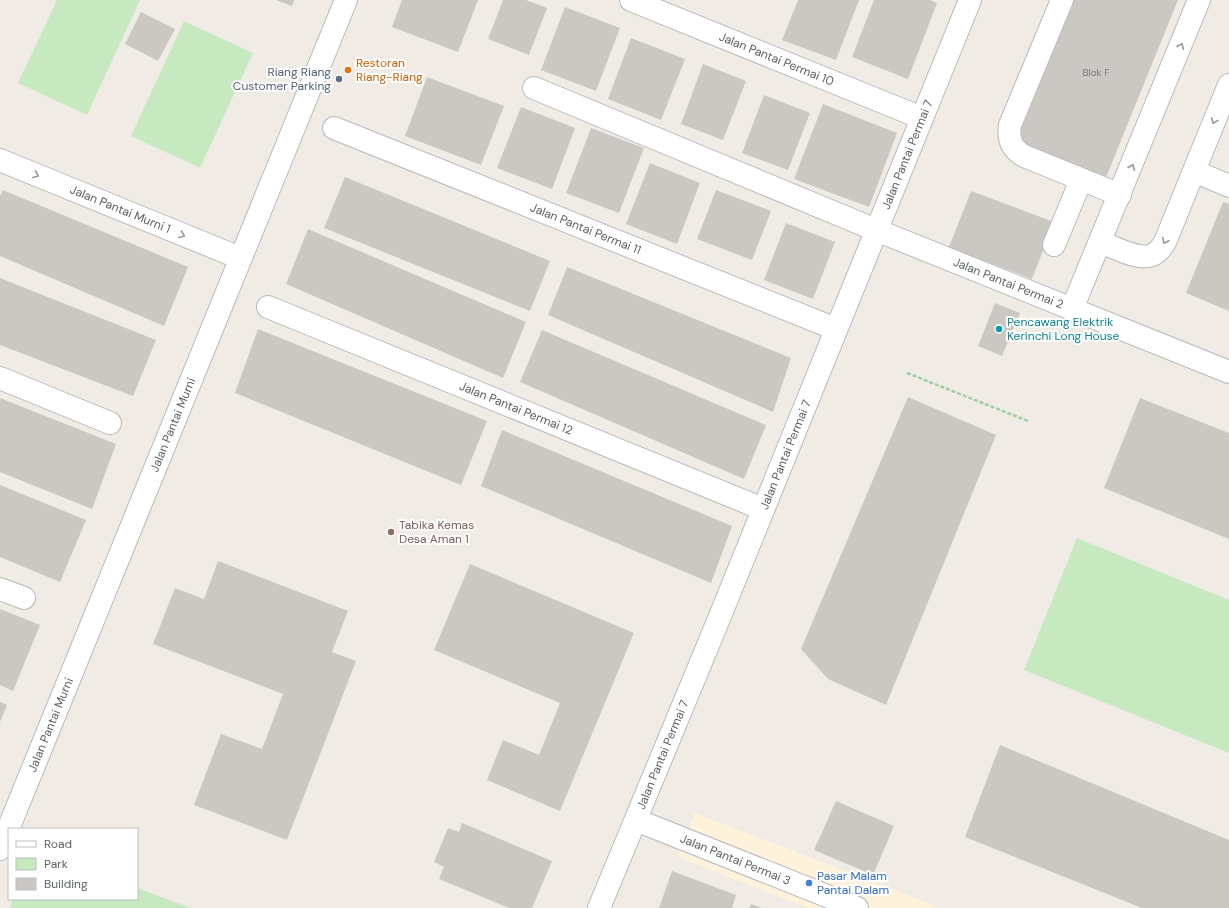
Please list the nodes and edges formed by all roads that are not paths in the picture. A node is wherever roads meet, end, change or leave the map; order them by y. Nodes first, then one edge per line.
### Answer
1 (346, 0) edge
2 (631, 0) edge
3 (970, 0) edge
4 (1062, 0) edge
5 (1199, 0) edge
6 (1229, 85) edge
7 (534, 88) dead end
8 (922, 118) junction
9 (334, 128) dead end
10 (2, 165) edge
11 (1194, 171) junction
12 (1081, 180) junction
13 (1229, 186) edge
14 (1120, 195) junction
15 (876, 230) junction
16 (1101, 242) junction
17 (1054, 245) dead end
18 (240, 258) junction
19 (268, 307) dead end
20 (1072, 309) junction
21 (836, 329) junction
22 (1229, 372) edge
23 (0, 378) edge
24 (110, 423) dead end
25 (763, 509) junction
26 (0, 589) edge
27 (24, 598) dead end
28 (636, 820) junction
29 (9, 828) edge
30 (8, 829) edge
31 (0, 849) edge
32 (599, 908) edge
33 (856, 908) edge

1 - 18 street, Jalan Pantai Murni
2 - 8 street, Jalan Pantai Permai 10
3 - 8 street, Jalan Pantai Permai 7
4 - 12 street
14 -> 5 street
6 -> 11 street
7 - 15 street, Jalan Pantai Permai 2
8 - 15 street, Jalan Pantai Permai 7
9 - 21 street, Jalan Pantai Permai 11
10 -> 18 street, Jalan Pantai Murni 1
11 - 13 street
11 -> 16 street
12 - 14 street
12 - 17 street
14 - 16 street
15 - 20 street, Jalan Pantai Permai 2
15 - 21 street, Jalan Pantai Permai 7
16 - 20 street
18 - 29 street, Jalan Pantai Murni
19 - 25 street, Jalan Pantai Permai 12
20 - 22 street, Jalan Pantai Permai 2
21 - 25 street, Jalan Pantai Permai 7
23 - 24 street
25 - 28 street, Jalan Pantai Permai 7
26 - 27 street
28 - 32 street, Jalan Pantai Permai 7
28 - 33 street, Jalan Pantai Permai 3
30 - 31 street, Jalan Pantai Murni

